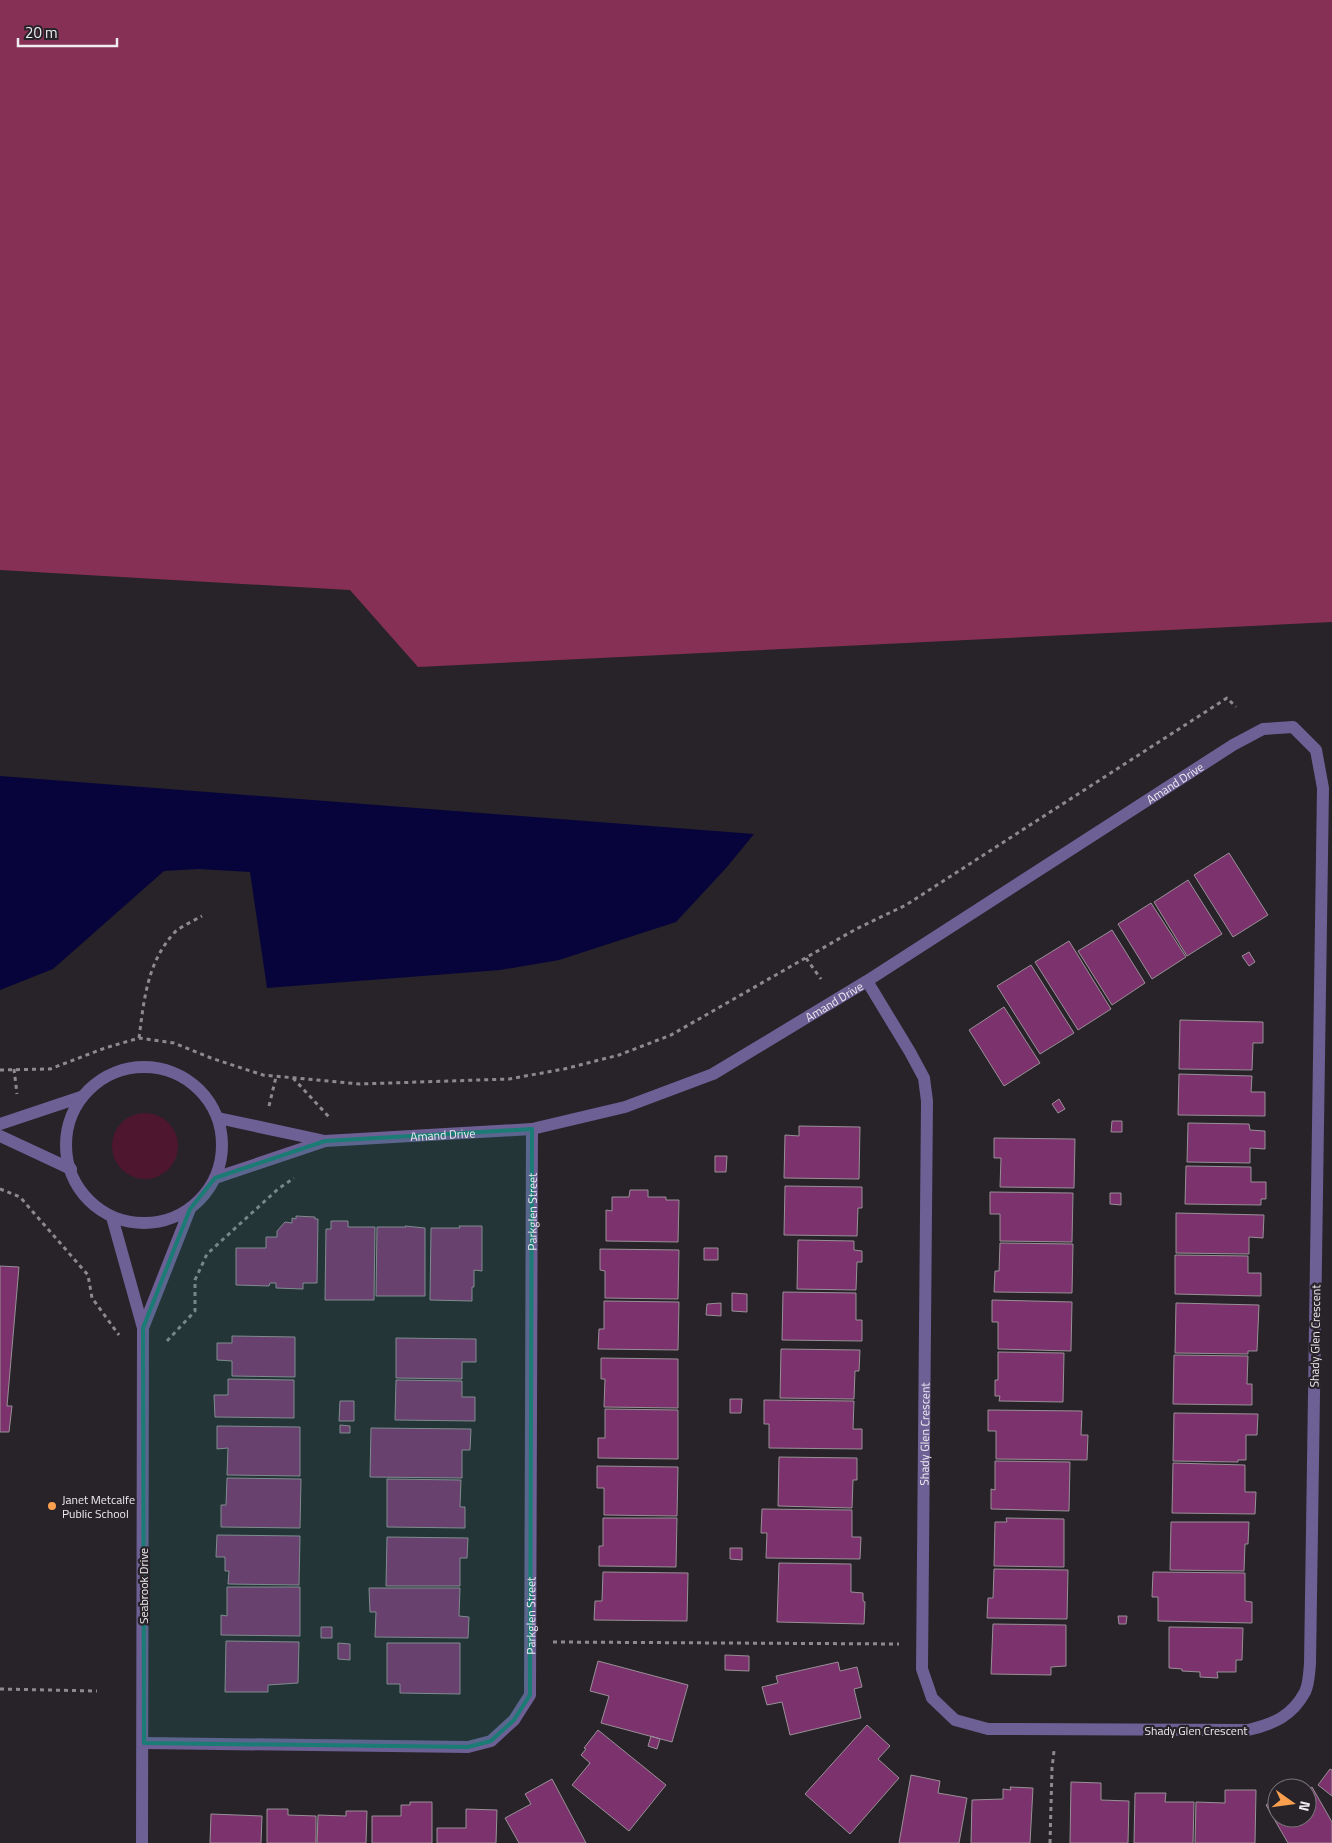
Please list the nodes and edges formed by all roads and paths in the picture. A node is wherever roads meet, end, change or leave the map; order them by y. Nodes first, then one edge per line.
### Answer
1 (1236, 707) dead end
2 (1293, 727) joint
3 (202, 916) dead end
4 (806, 958) junction
5 (821, 979) dead end
6 (867, 981) junction
7 (139, 1038) junction
8 (14, 1069) junction
9 (0, 1070) edge
10 (276, 1077) junction
11 (294, 1078) junction
12 (81, 1096) junction
13 (18, 1098) dead end
14 (269, 1109) dead end
15 (218, 1118) junction
16 (0, 1124) edge
17 (532, 1129) junction
18 (0, 1136) edge
19 (348, 1140) junction
20 (325, 1141) junction
21 (70, 1169) junction
22 (215, 1178) junction
23 (0, 1188) edge
24 (278, 1189) dead end
25 (190, 1209) junction
26 (112, 1217) junction
27 (92, 1298) dead end
28 (144, 1328) junction
29 (143, 1367) junction
30 (530, 1642) junction
31 (922, 1644) junction
32 (0, 1689) edge
33 (97, 1691) dead end
34 (1056, 1730) junction
35 (144, 1743) junction
36 (142, 1843) edge
37 (1050, 1843) edge

1 - 4 path
2 - 6 street, Amand Drive
2 - 34 street, Shady Glen Crescent
3 - 7 path
4 - 5 path
4 - 11 path
6 - 17 street, Amand Drive
6 - 31 street, Shady Glen Crescent
7 - 8 path
7 - 10 path
8 - 9 path
8 - 13 path
10 - 11 path
10 - 14 path
11 - 19 path
12 - 15 street
12 - 16 street
12 - 21 street
15 - 20 street, Amand Drive
15 - 22 street
17 - 19 street, Amand Drive
17 - 30 street, Parkglen Street
18 - 21 street
19 - 20 street, Amand Drive
20 - 22 street, Amand Drive
21 - 26 street
22 - 25 street
23 - 27 path
24 - 29 path
25 - 26 street
25 - 28 street, Seabrook Drive
26 - 28 street, Seabrook Drive
28 - 29 street, Seabrook Drive
29 - 35 street, Seabrook Drive
30 - 31 path
30 - 35 street, Parkglen Street
31 - 34 street, Shady Glen Crescent
32 - 33 path
34 - 37 path
35 - 36 street, Seabrook Drive

